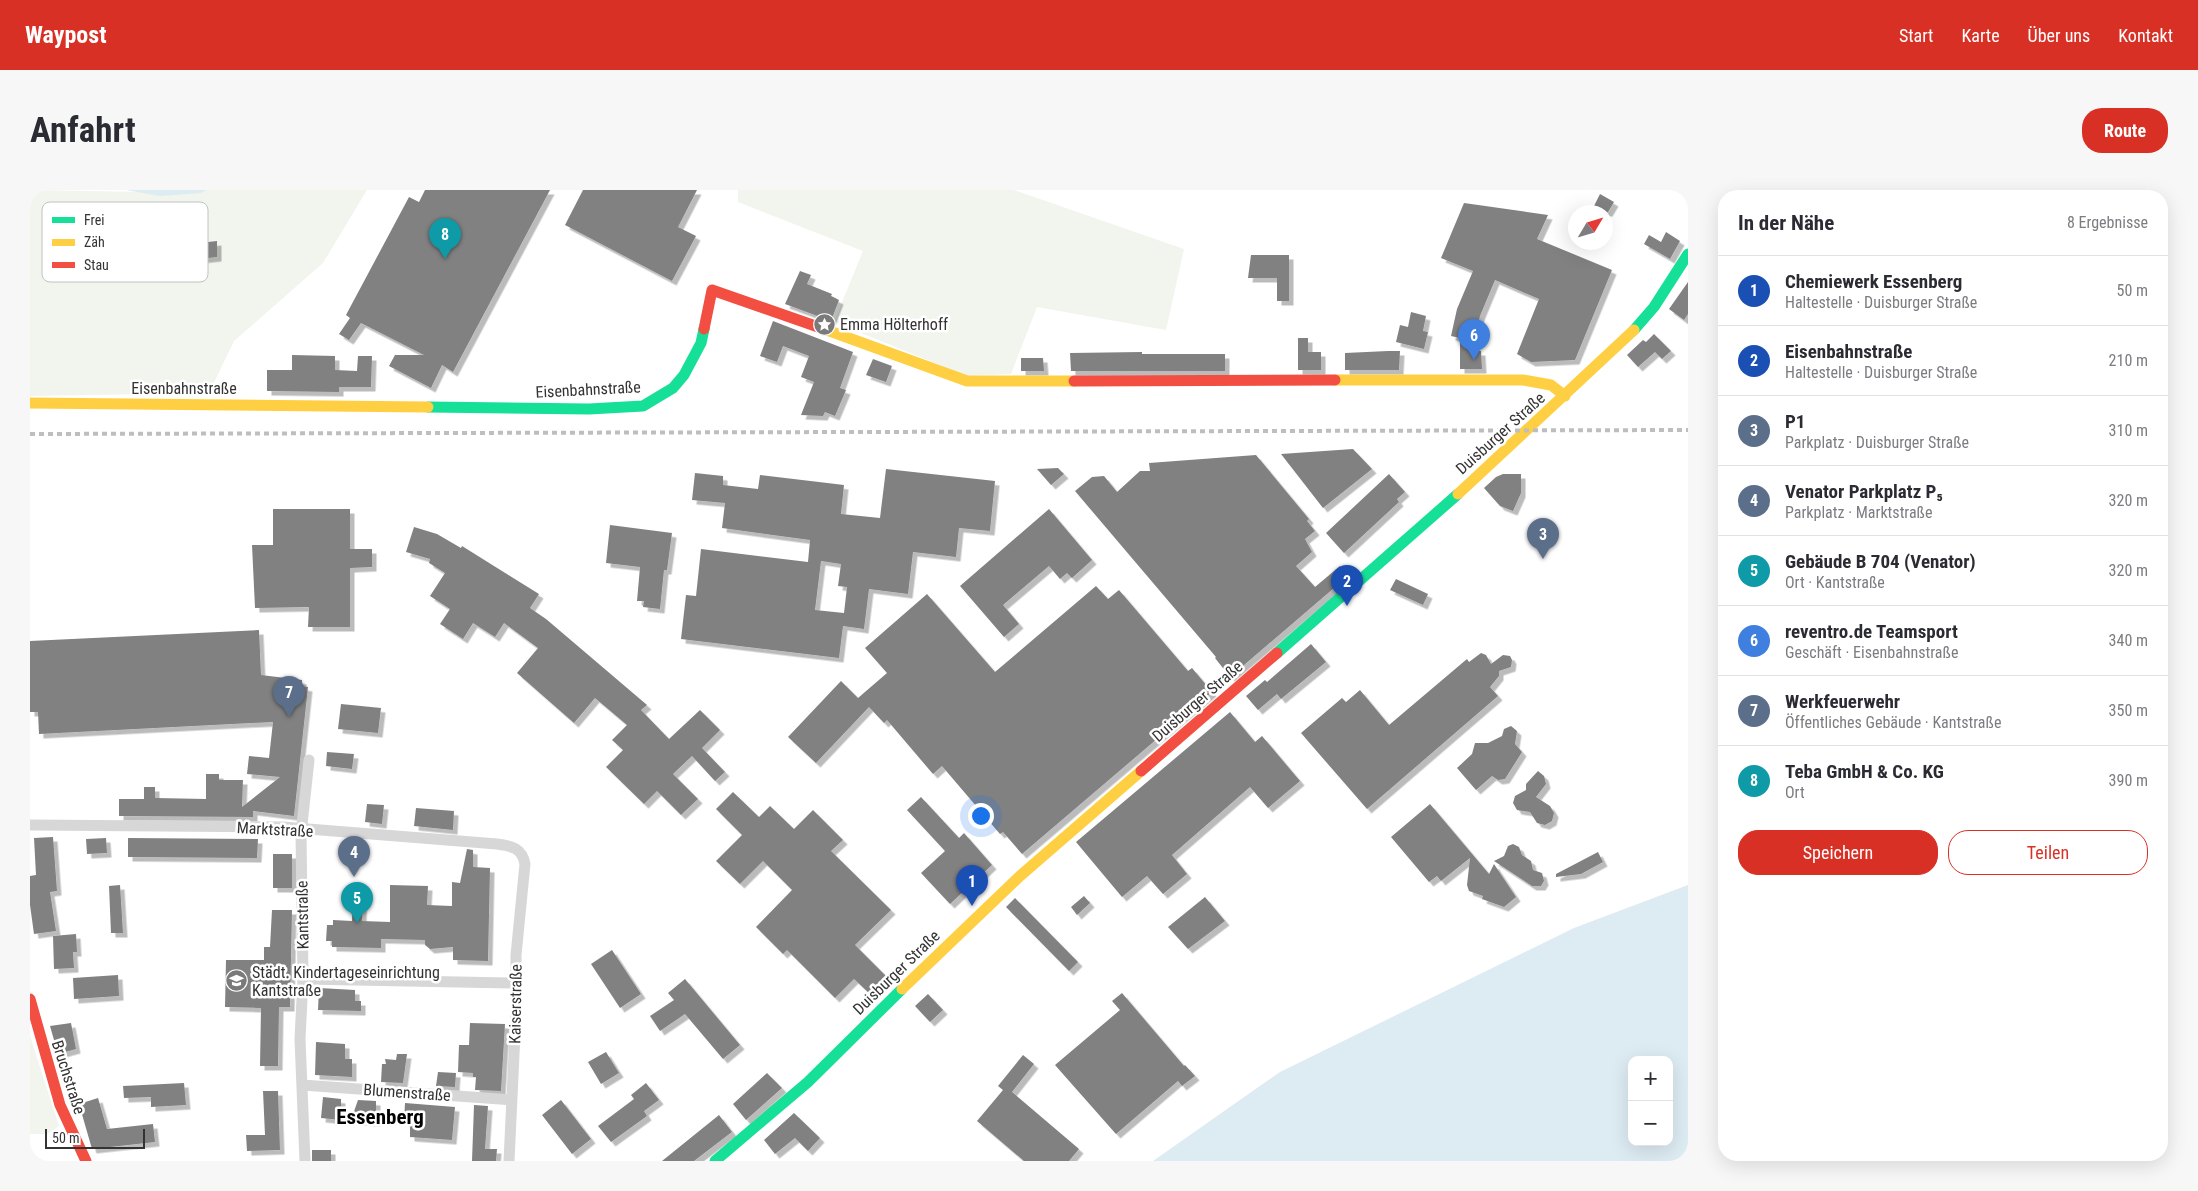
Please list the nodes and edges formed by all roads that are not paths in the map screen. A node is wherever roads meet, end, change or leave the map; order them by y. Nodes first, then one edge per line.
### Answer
1 (1688, 254) edge
2 (1565, 396) junction
3 (30, 403) edge
4 (309, 760) dead end
5 (30, 825) edge
6 (302, 829) junction
7 (518, 850) joint
8 (303, 979) junction
9 (515, 983) junction
10 (30, 999) edge
11 (302, 1085) junction
12 (512, 1100) junction
13 (86, 1161) edge
14 (304, 1161) edge
15 (508, 1161) edge
16 (715, 1161) edge

1 - 2 street, Duisburger Straße
2 - 3 street, Eisenbahnstraße
2 - 16 street, Duisburger Straße
4 - 6 street, Kantstraße
5 - 6 street, Marktstraße
6 - 7 street, Marktstraße
6 - 8 street, Kantstraße
7 - 9 street, Kaiserstraße
8 - 9 street
8 - 11 street, Kantstraße
9 - 12 street, Kaiserstraße
10 - 13 street, Bruchstraße
11 - 12 street, Blumenstraße
11 - 14 street, Kantstraße
12 - 15 street, Kaiserstraße

